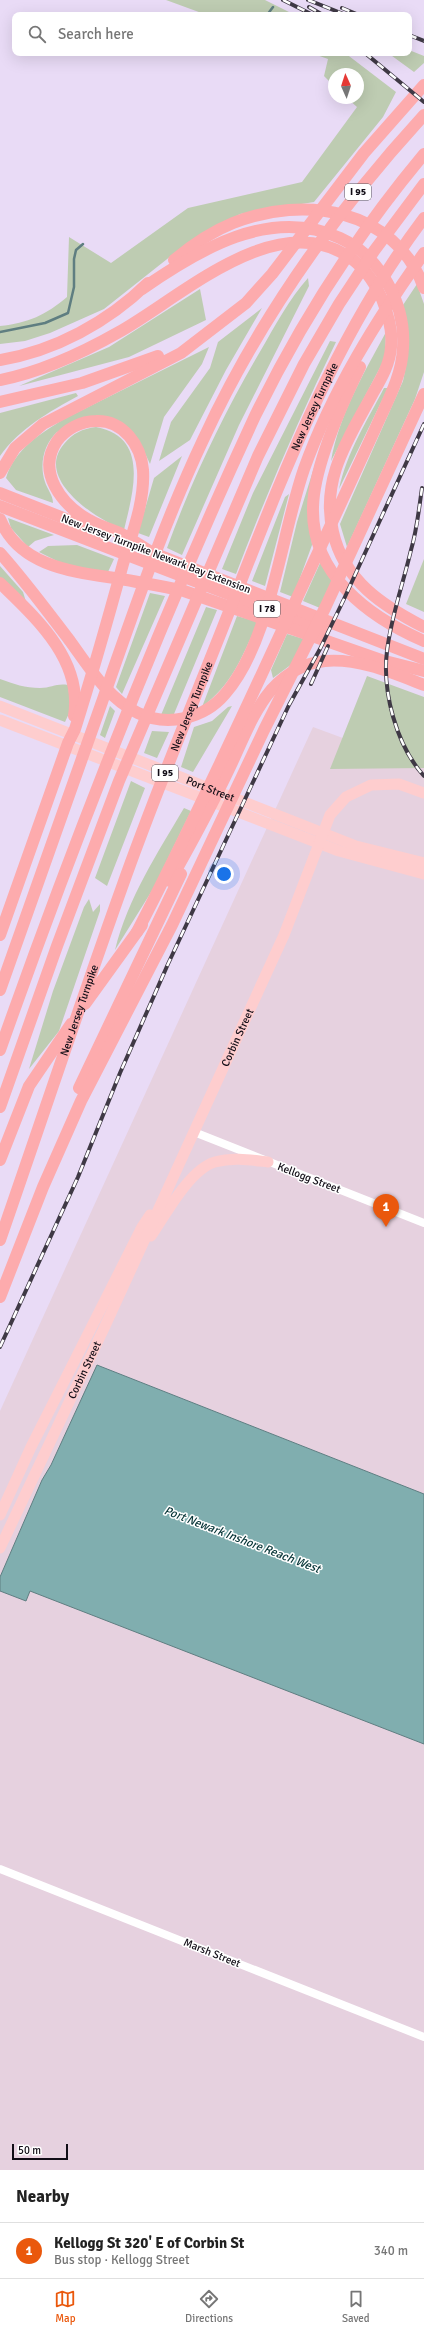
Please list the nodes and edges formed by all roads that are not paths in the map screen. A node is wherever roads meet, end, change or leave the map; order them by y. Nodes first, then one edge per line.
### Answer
1 (424, 85) edge
2 (424, 115) edge
3 (424, 154) edge
4 (424, 184) edge
5 (320, 210) junction
6 (424, 218) edge
7 (424, 252) edge
8 (424, 288) edge
9 (142, 289) junction
10 (374, 331) junction
11 (203, 337) junction
12 (0, 360) edge
13 (0, 380) edge
14 (424, 394) edge
15 (0, 402) edge
16 (0, 473) edge
17 (0, 493) edge
18 (0, 506) edge
19 (0, 519) edge
20 (114, 539) junction
21 (0, 554) edge
22 (0, 583) edge
23 (424, 627) edge
24 (424, 641) edge
25 (424, 659) edge
26 (424, 670) edge
27 (424, 685) edge
28 (0, 706) edge
29 (0, 720) edge
30 (68, 743) junction
31 (424, 793) edge
32 (197, 836) junction
33 (424, 863) edge
34 (424, 874) edge
35 (137, 932) junction
36 (0, 934) edge
37 (0, 990) edge
38 (0, 1050) edge
39 (0, 1107) edge
40 (194, 1132) junction
41 (0, 1160) edge
42 (268, 1162) junction
43 (43, 1187) junction
44 (166, 1191) junction
45 (424, 1223) edge
46 (0, 1240) edge
47 (136, 1258) junction
48 (0, 1296) edge
49 (0, 1515) edge
50 (0, 1548) edge
51 (0, 1869) edge
52 (424, 2037) edge

1 - 5 highway
2 - 37 highway, I 95
3 - 38 highway, I 95
4 - 39 highway
5 - 8 highway
5 - 9 highway
5 - 11 highway
6 - 46 highway, New Jersey Turnpike / I 95
7 - 10 highway
9 - 12 highway
9 - 35 highway
10 - 21 highway
10 - 24 highway
11 - 15 highway
11 - 16 highway
13 - 23 highway
14 - 43 highway
17 - 20 highway, New Jersey Turnpike Newark Bay Extension / I 78
18 - 20 highway, New Jersey Turnpike Newark Bay Extension / I 78
19 - 26 highway
20 - 25 highway, New Jersey Turnpike Newark Bay Extension / I 78
20 - 26 highway, New Jersey Turnpike Newark Bay Extension / I 78
20 - 30 highway
22 - 30 highway
27 - 32 highway
28 - 33 main road, Port Street
29 - 34 main road, Port Street
30 - 36 highway
31 - 40 main road, Corbin Street
32 - 35 highway
32 - 43 highway
35 - 41 highway
40 - 42 street, Kellogg Street
40 - 44 main road, Corbin Street
42 - 45 street, Kellogg Street
42 - 47 main road
43 - 48 highway
44 - 47 main road, Corbin Street
44 - 49 main road, Corbin Street
47 - 50 main road, Corbin Street
51 - 52 street, Marsh Street

